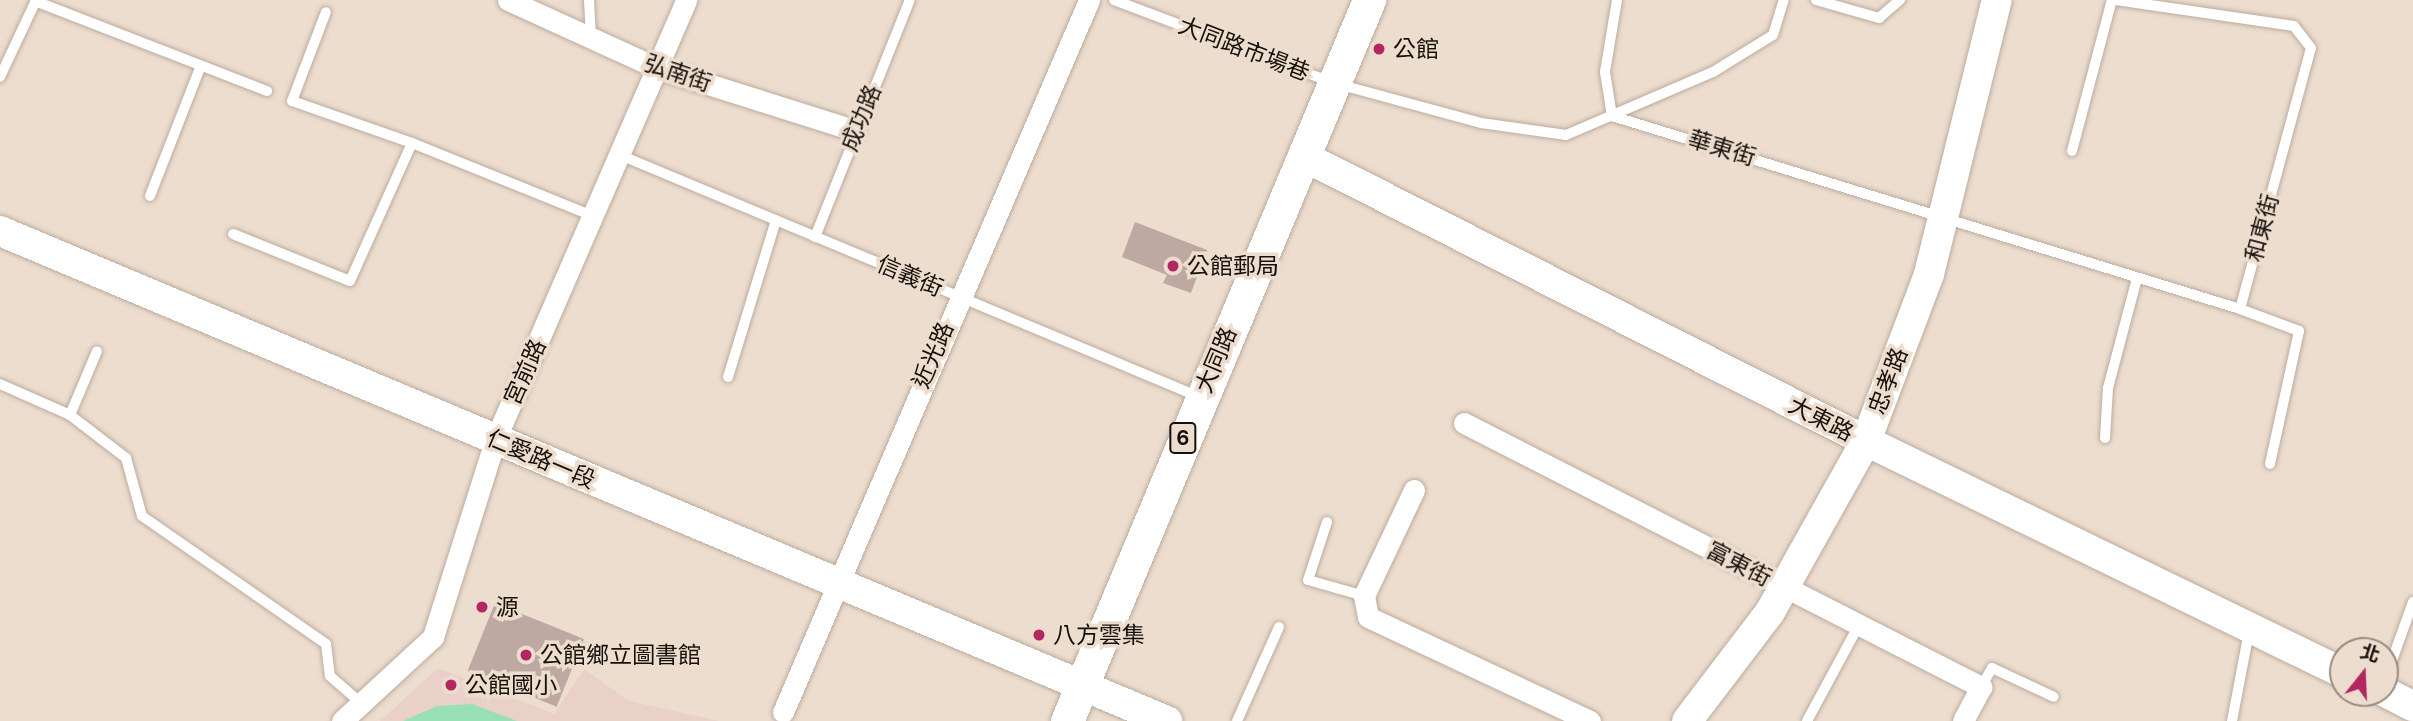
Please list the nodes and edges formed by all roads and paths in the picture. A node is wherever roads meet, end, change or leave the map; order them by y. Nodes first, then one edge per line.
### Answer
1 (508, 0) edge
2 (589, 0) edge
3 (686, 0) edge
4 (910, 0) edge
5 (1089, 0) edge
6 (1114, 0) edge
7 (1370, 0) edge
8 (1617, 0) edge
9 (1784, 0) edge
10 (1815, 0) edge
11 (1900, 0) edge
12 (1997, 0) edge
13 (2114, 0) edge
14 (35, 1) edge
15 (326, 12) dead end
16 (591, 39) junction
17 (200, 68) junction
18 (657, 68) junction
19 (0, 77) edge
20 (1334, 83) junction
21 (267, 91) dead end
22 (1612, 116) junction
23 (854, 130) junction
24 (412, 143) junction
25 (2072, 151) dead end
26 (620, 155) junction
27 (1303, 156) junction
28 (150, 197) dead end
29 (1944, 215) junction
30 (593, 216) junction
31 (776, 220) junction
32 (0, 230) edge
33 (233, 234) dead end
34 (815, 237) junction
35 (2137, 278) junction
36 (958, 297) junction
37 (2240, 309) junction
38 (97, 351) dead end
39 (728, 377) dead end
40 (0, 384) edge
41 (1200, 397) junction
42 (70, 415) junction
43 (1464, 423) dead end
44 (2105, 438) dead end
45 (495, 440) junction
46 (1866, 441) junction
47 (2270, 464) dead end
48 (1414, 490) dead end
49 (1327, 522) dead end
50 (837, 583) junction
51 (1784, 587) junction
52 (1364, 596) junction
53 (2413, 602) edge
54 (1859, 625) junction
55 (1279, 627) dead end
56 (2249, 629) junction
57 (2399, 641) edge
58 (2329, 666) edge
59 (1082, 685) junction
60 (1981, 688) junction
61 (2054, 697) dead end
62 (361, 704) junction
63 (783, 712) dead end
64 (342, 721) edge
65 (1067, 721) edge
66 (1167, 721) edge
67 (1237, 721) edge
68 (1590, 721) edge
69 (1687, 721) edge
70 (1807, 721) edge
71 (1963, 721) edge
72 (2232, 721) edge

1 - 16 street, 弘南街
2 - 16 lane
3 - 18 street, 宮前路
4 - 23 lane, 成功路
5 - 36 street, 近光路
6 - 20 lane, 大同路市場巷
7 - 20 main road, 大同路 / 6
8 - 22 lane
9 - 22 lane, 大同路市場巷
10 - 11 lane
12 - 29 street, 忠孝路
13 - 25 lane
13 - 37 lane, 和東街
14 - 17 lane
14 - 19 lane
15 - 24 lane
16 - 18 street, 弘南街
17 - 21 lane
17 - 28 lane
18 - 23 street, 弘南街
18 - 26 street, 宮前路
20 - 22 lane, 大同路市場巷
20 - 27 main road, 大同路 / 6
22 - 29 lane, 華東街
23 - 34 lane, 成功路
24 - 30 lane
24 - 33 lane
26 - 30 street, 宮前路
26 - 31 lane, 信義街
27 - 41 main road, 大同路 / 6
27 - 46 street, 大東路
29 - 35 lane
29 - 46 street, 忠孝路
30 - 45 street, 宮前路
31 - 34 lane, 信義街
31 - 39 lane
32 - 45 street, 仁愛路一段
34 - 36 lane, 信義街
35 - 37 lane
35 - 44 lane
36 - 41 lane, 信義街
36 - 50 street, 近光路
37 - 47 lane
38 - 42 lane
40 - 42 lane
41 - 59 main road, 大同路 / 6
42 - 62 lane
43 - 51 street, 富東街
45 - 50 street, 仁愛路一段
45 - 62 street, 宮前路
46 - 51 street, 忠孝路
46 - 56 street, 大東路
48 - 52 street
49 - 52 lane
50 - 59 street, 仁愛路一段
50 - 63 street, 近光路
51 - 54 street, 富東街
51 - 69 street, 忠孝路
52 - 68 street
53 - 57 lane
54 - 60 street, 富東街
54 - 70 lane
55 - 67 lane
56 - 58 street, 大東路
56 - 72 lane
59 - 65 main road, 大同路 / 6
59 - 66 street
60 - 61 lane
60 - 71 street
62 - 64 street, 宮前路

